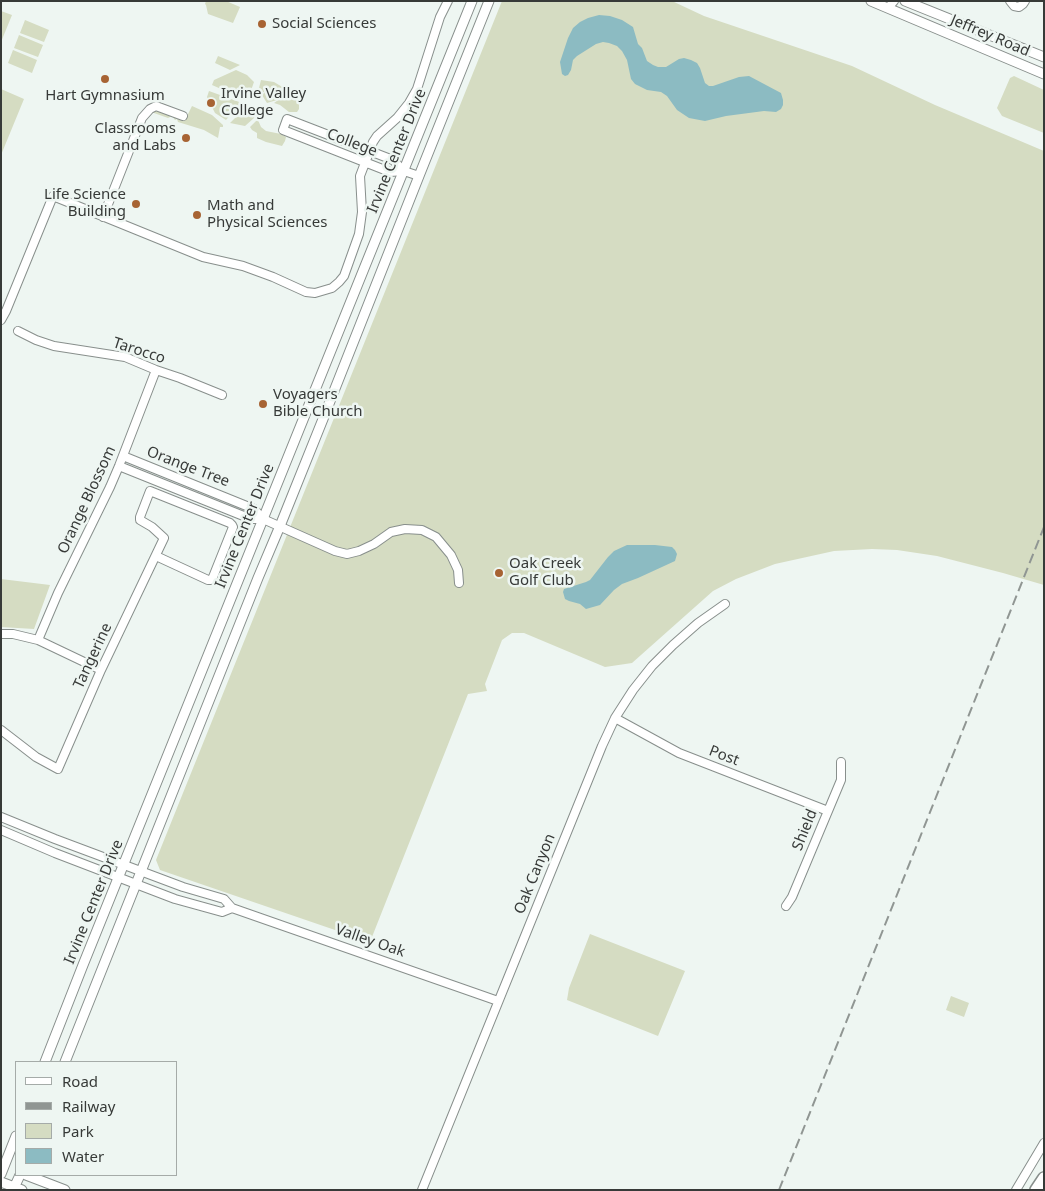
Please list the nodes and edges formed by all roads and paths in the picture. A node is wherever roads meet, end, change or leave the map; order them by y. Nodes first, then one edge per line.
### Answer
1 (448, 1) edge
2 (472, 1) edge
3 (489, 1) edge
4 (871, 1) edge
5 (905, 1) edge
6 (1010, 1) edge
7 (1025, 1) edge
8 (890, 3) edge
9 (1044, 57) edge
10 (1044, 74) edge
11 (183, 116) dead end
12 (370, 151) junction
13 (365, 163) junction
14 (404, 171) junction
15 (418, 176) junction
16 (102, 217) junction
17 (1, 320) edge
18 (18, 331) dead end
19 (156, 370) junction
20 (222, 395) dead end
21 (123, 456) junction
22 (119, 466) junction
23 (263, 519) junction
24 (280, 526) junction
25 (156, 556) junction
26 (459, 583) dead end
27 (725, 604) dead end
28 (1, 634) edge
29 (38, 640) junction
30 (101, 670) junction
31 (615, 718) junction
32 (1, 730) edge
33 (841, 762) dead end
34 (828, 811) junction
35 (1, 817) edge
36 (1, 830) edge
37 (124, 865) junction
38 (141, 871) junction
39 (119, 877) junction
40 (136, 883) junction
41 (786, 906) dead end
42 (232, 908) junction
43 (498, 1001) junction
44 (45, 1061) edge
45 (65, 1061) edge
46 (15, 1138) edge
47 (1044, 1143) edge
48 (2, 1169) edge
49 (15, 1171) edge
50 (20, 1176) edge
51 (29, 1176) edge
52 (1044, 1178) edge
53 (1, 1182) edge
54 (17, 1189) edge
55 (65, 1190) edge
56 (422, 1190) edge
57 (1016, 1190) edge
58 (1036, 1190) edge

1 - 12 street
2 - 14 main road, Irvine Center Drive
3 - 15 main road, Irvine Center Drive
4 - 8 main road, Jeffrey Road
5 - 9 main road, Jeffrey Road
6 - 7 street
8 - 10 main road, Jeffrey Road
11 - 16 street
12 - 13 street
12 - 13 street, College
12 - 14 street, College
13 - 14 street, College
13 - 16 street
14 - 15 street, College
14 - 23 main road, Irvine Center Drive
15 - 24 main road, Irvine Center Drive
16 - 17 street
18 - 19 street, Tarocco
19 - 20 street, Tarocco
19 - 21 street, Orange Blossom
21 - 22 street, Orange Blossom
21 - 23 street, Orange Tree
22 - 23 street, Orange Tree
22 - 29 street, Orange Blossom
23 - 24 street
23 - 37 main road, Irvine Center Drive
24 - 26 street
24 - 38 main road, Irvine Center Drive
25 - 25 street, Tangerine
25 - 30 street, Tangerine
27 - 31 street, Oak Canyon
28 - 29 street
29 - 30 street
30 - 32 street, Tangerine
31 - 34 street, Post
31 - 43 street, Oak Canyon
33 - 34 street, Shield
34 - 41 street, Shield
35 - 37 street, Valley Oak
36 - 39 street, Valley Oak
37 - 38 street, Valley Oak
37 - 39 main road, Irvine Center Drive
38 - 40 main road, Irvine Center Drive
38 - 42 street, Valley Oak
39 - 40 street, Valley Oak
39 - 44 main road, Irvine Center Drive
40 - 42 street, Valley Oak
40 - 45 main road, Irvine Center Drive
42 - 43 street, Valley Oak
43 - 56 street, Oak Canyon
46 - 48 main road
47 - 57 street
48 - 49 main road
50 - 54 main road
51 - 55 main road
52 - 58 highway
53 - 54 main road

